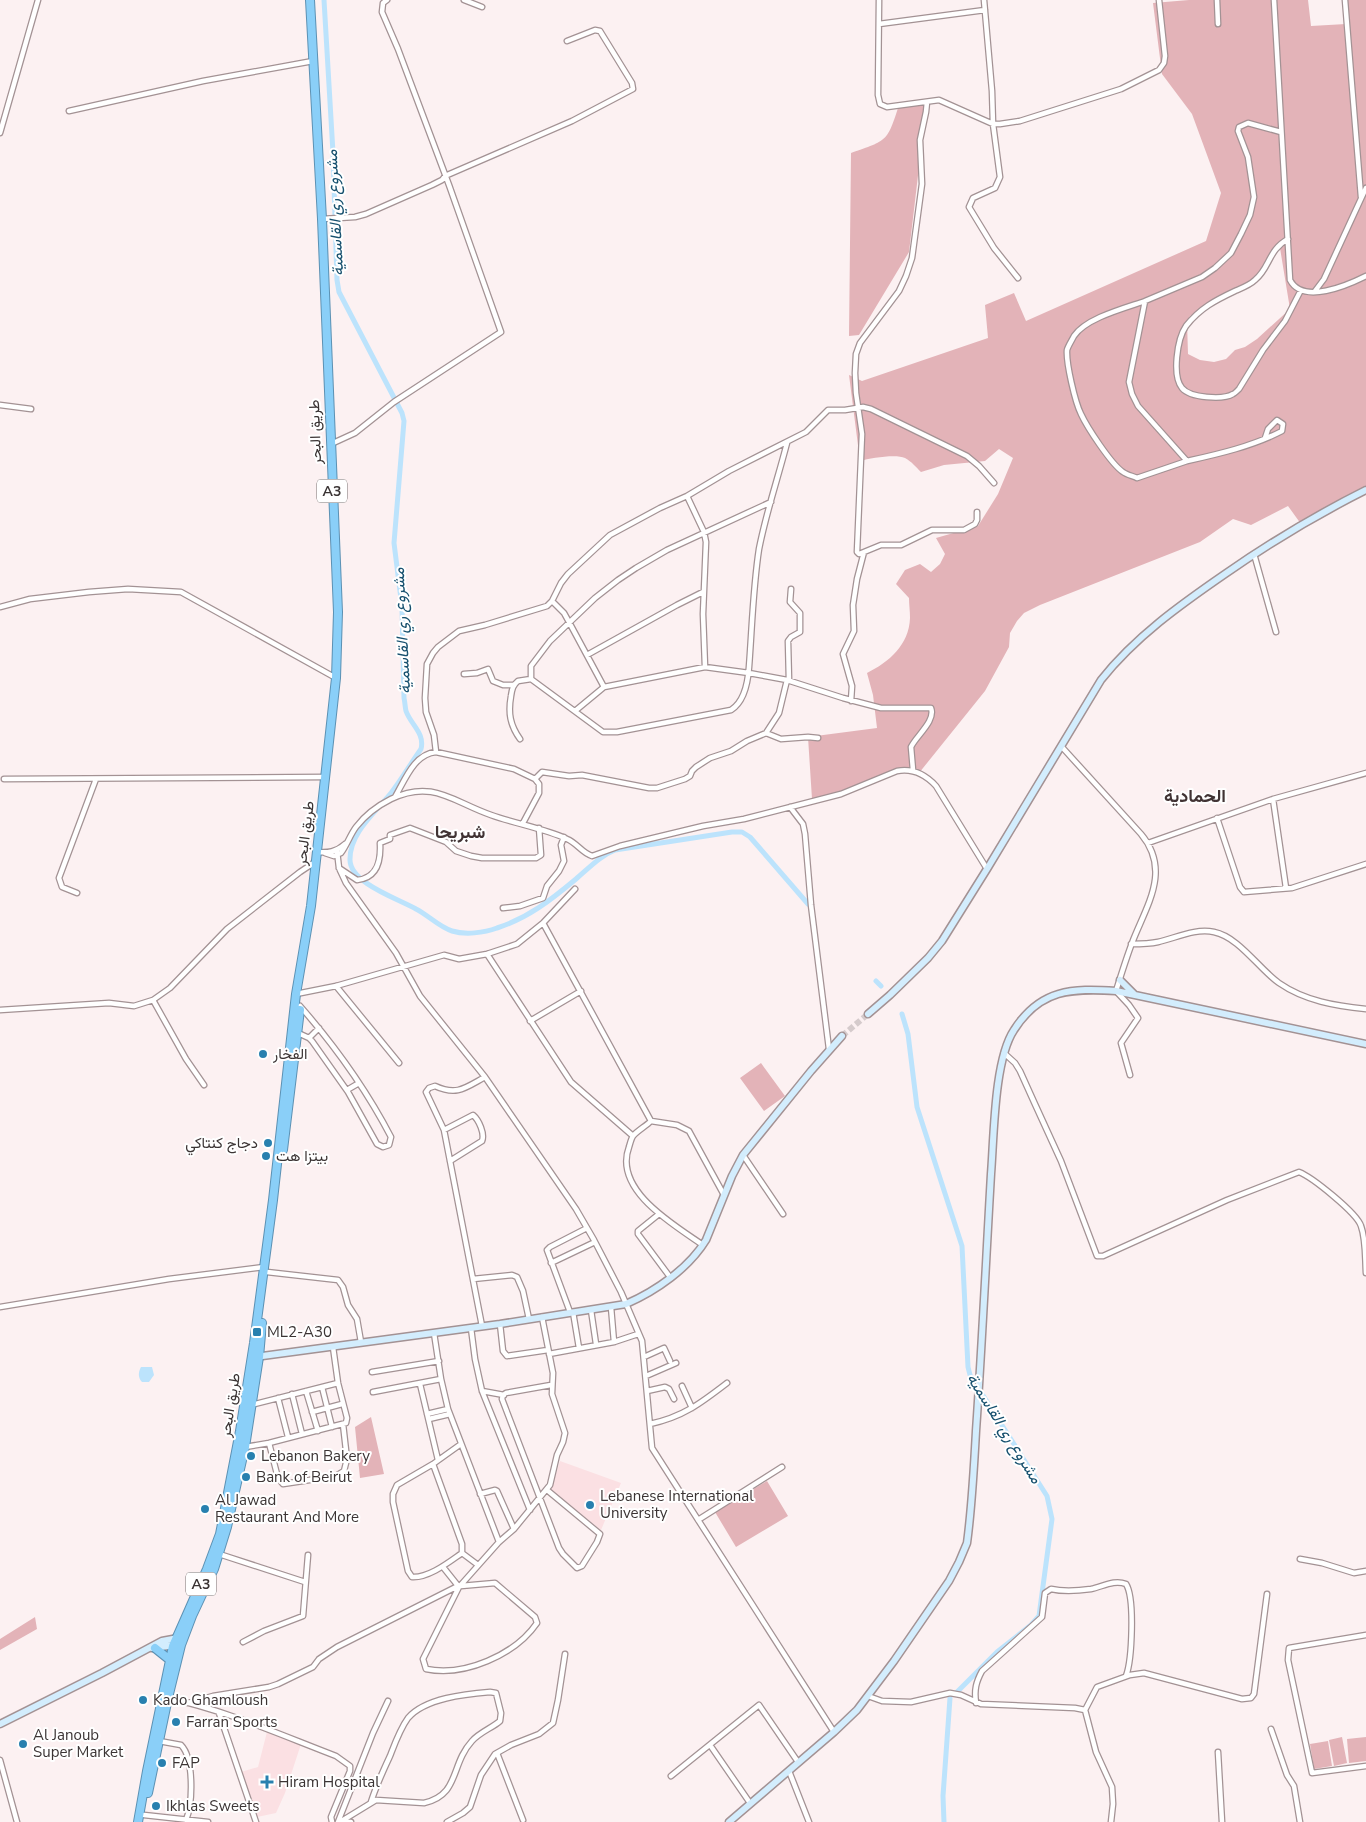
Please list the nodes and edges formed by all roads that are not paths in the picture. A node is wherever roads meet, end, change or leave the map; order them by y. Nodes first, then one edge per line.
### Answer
1 (38, 0) edge
2 (310, 0) edge
3 (387, 0) edge
4 (464, 0) edge
5 (879, 0) edge
6 (984, 0) edge
7 (1159, 0) edge
8 (1217, 0) edge
9 (1274, 0) edge
10 (1345, 0) edge
11 (482, 7) dead end
12 (985, 10) junction
13 (879, 24) junction
14 (1218, 24) dead end
15 (567, 41) dead end
16 (313, 61) junction
17 (927, 102) junction
18 (69, 111) dead end
19 (993, 124) junction
20 (1281, 132) junction
21 (0, 133) edge
22 (445, 176) junction
23 (1366, 188) edge
24 (1361, 197) junction
25 (322, 219) junction
26 (1288, 239) junction
27 (1366, 276) edge
28 (1018, 278) dead end
29 (1324, 279) junction
30 (1301, 290) junction
31 (1331, 290) junction
32 (1315, 291) junction
33 (1145, 301) junction
34 (0, 405) edge
35 (858, 407) junction
36 (31, 409) dead end
37 (1265, 438) junction
38 (787, 442) junction
39 (330, 444) junction
40 (1187, 461) junction
41 (994, 483) dead end
42 (1366, 490) edge
43 (687, 496) junction
44 (771, 502) junction
45 (977, 512) dead end
46 (704, 532) junction
47 (864, 552) junction
48 (1254, 554) junction
49 (791, 588) dead end
50 (704, 592) junction
51 (552, 602) junction
52 (0, 607) edge
53 (569, 622) junction
54 (1276, 632) dead end
55 (587, 655) junction
56 (705, 667) junction
57 (749, 672) junction
58 (464, 674) dead end
59 (336, 678) junction
60 (532, 679) junction
61 (788, 681) junction
62 (513, 685) junction
63 (604, 687) junction
64 (851, 701) junction
65 (575, 711) junction
66 (766, 733) junction
67 (818, 738) dead end
68 (520, 739) dead end
69 (1060, 746) junction
70 (436, 752) junction
71 (913, 770) junction
72 (1366, 773) edge
73 (325, 777) junction
74 (4, 779) dead end
75 (96, 779) junction
76 (535, 779) junction
77 (394, 798) junction
78 (1273, 799) junction
79 (790, 807) junction
80 (1217, 818) junction
81 (523, 823) junction
82 (539, 828) junction
83 (564, 837) junction
84 (1148, 843) junction
85 (321, 852) junction
86 (337, 853) junction
87 (315, 862) junction
88 (1366, 864) edge
89 (339, 868) junction
90 (987, 869) junction
91 (1286, 888) junction
92 (575, 889) dead end
93 (77, 892) dead end
94 (503, 908) dead end
95 (543, 923) junction
96 (1131, 944) junction
97 (487, 954) junction
98 (404, 967) junction
99 (1120, 980) junction
100 (336, 986) junction
101 (582, 991) junction
102 (1116, 992) junction
103 (299, 994) junction
104 (1137, 996) junction
105 (153, 1000) junction
106 (300, 1006) junction
107 (1366, 1009) edge
108 (0, 1010) edge
109 (868, 1014) tunnel mouth
110 (530, 1021) junction
111 (297, 1028) junction
112 (319, 1028) junction
113 (842, 1036) tunnel mouth
114 (310, 1038) junction
115 (1366, 1044) edge
116 (829, 1049) junction
117 (1004, 1053) junction
118 (399, 1062) dead end
119 (1130, 1075) dead end
120 (485, 1077) junction
121 (359, 1082) junction
122 (204, 1085) dead end
123 (347, 1090) junction
124 (651, 1122) junction
125 (444, 1130) junction
126 (633, 1136) junction
127 (743, 1155) junction
128 (450, 1161) junction
129 (724, 1195) junction
130 (659, 1214) junction
131 (783, 1214) dead end
132 (587, 1228) junction
133 (595, 1242) junction
134 (703, 1245) junction
135 (551, 1262) junction
136 (266, 1269) junction
137 (1366, 1273) edge
138 (670, 1277) junction
139 (473, 1279) junction
140 (626, 1304) junction
141 (0, 1307) edge
142 (611, 1307) junction
143 (591, 1310) junction
144 (572, 1312) junction
145 (542, 1317) junction
146 (529, 1319) junction
147 (500, 1324) junction
148 (482, 1326) junction
149 (471, 1328) junction
150 (434, 1333) junction
151 (638, 1334) junction
152 (360, 1342) junction
153 (614, 1342) junction
154 (596, 1344) junction
155 (333, 1347) junction
156 (579, 1348) junction
157 (549, 1352) junction
158 (255, 1357) junction
159 (644, 1357) junction
160 (439, 1361) junction
161 (670, 1361) dead end
162 (676, 1362) dead end
163 (372, 1372) dead end
164 (646, 1376) junction
165 (441, 1379) junction
166 (338, 1383) junction
167 (727, 1383) dead end
168 (420, 1384) junction
169 (551, 1385) junction
170 (682, 1386) dead end
171 (322, 1387) junction
172 (306, 1391) junction
173 (482, 1391) junction
174 (647, 1391) junction
175 (373, 1392) dead end
176 (292, 1394) junction
177 (504, 1394) junction
178 (278, 1398) junction
179 (674, 1399) dead end
180 (342, 1404) junction
181 (252, 1405) junction
182 (328, 1408) junction
183 (692, 1408) junction
184 (312, 1412) junction
185 (449, 1412) junction
186 (428, 1417) junction
187 (343, 1424) junction
188 (650, 1424) junction
189 (332, 1427) junction
190 (318, 1431) junction
191 (302, 1434) junction
192 (288, 1437) junction
193 (269, 1443) junction
194 (461, 1444) junction
195 (245, 1447) junction
196 (438, 1460) junction
197 (433, 1464) junction
198 (782, 1467) dead end
199 (547, 1490) junction
200 (480, 1494) junction
201 (540, 1496) junction
202 (530, 1510) junction
203 (698, 1520) junction
204 (514, 1529) junction
205 (499, 1542) junction
206 (462, 1553) junction
207 (219, 1554) junction
208 (308, 1555) dead end
209 (1300, 1559) dead end
210 (478, 1565) junction
211 (443, 1567) junction
212 (1366, 1571) edge
213 (304, 1582) junction
214 (460, 1586) junction
215 (1267, 1594) dead end
216 (1366, 1635) edge
217 (178, 1641) junction
218 (242, 1642) dead end
219 (153, 1648) junction
220 (565, 1654) dead end
221 (170, 1660) junction
222 (1126, 1676) junction
223 (868, 1696) junction
224 (168, 1698) junction
225 (388, 1701) dead end
226 (188, 1703) junction
227 (976, 1703) junction
228 (1084, 1710) junction
229 (219, 1714) junction
230 (0, 1724) edge
231 (1271, 1729) dead end
232 (834, 1732) junction
233 (159, 1741) junction
234 (710, 1745) junction
235 (1218, 1752) dead end
236 (497, 1753) junction
237 (0, 1760) edge
238 (798, 1762) junction
239 (1366, 1766) edge
240 (789, 1771) junction
241 (671, 1776) dead end
242 (371, 1802) junction
243 (750, 1803) junction
244 (143, 1818) edge
245 (186, 1820) junction
246 (524, 1820) dead end
247 (17, 1822) edge
248 (138, 1822) edge
249 (208, 1822) edge
250 (256, 1822) edge
251 (332, 1822) edge
252 (340, 1822) edge
253 (351, 1822) edge
254 (447, 1822) edge
255 (729, 1822) edge
256 (808, 1822) edge
257 (1111, 1822) edge
258 (1222, 1822) edge
259 (1300, 1822) edge

1 - 21 street
2 - 16 highway, طريق البحر / A3
3 - 22 street
4 - 11 street
5 - 13 street
6 - 12 street
7 - 19 street
8 - 14 street
9 - 20 street
10 - 24 street
12 - 13 street
12 - 19 street
13 - 17 street
15 - 22 street
16 - 18 street
16 - 25 highway, طريق البحر / A3
17 - 19 street
17 - 35 street
19 - 28 street
20 - 26 street
20 - 33 street
22 - 25 street
22 - 39 street
23 - 24 street
24 - 29 street
25 - 39 highway, طريق البحر / A3
26 - 30 street
26 - 30 street
27 - 31 street
29 - 31 street
29 - 32 street
30 - 32 street
31 - 32 street
33 - 40 street
33 - 40 street
34 - 36 street
35 - 38 street
35 - 41 street
35 - 47 street
37 - 37 street
37 - 40 street
38 - 43 street
38 - 44 street
39 - 59 highway, طريق البحر / A3
42 - 48 main road
43 - 46 street
43 - 51 street
44 - 46 street
44 - 57 street
45 - 47 street
46 - 50 street
46 - 53 street
47 - 64 street
48 - 54 street
48 - 69 main road
49 - 61 street
50 - 55 street
50 - 56 street
51 - 53 street
51 - 70 street
52 - 59 street
53 - 55 street
53 - 60 street
55 - 63 street
56 - 57 street
56 - 63 street
57 - 61 street
57 - 65 street
58 - 62 street
59 - 73 highway, طريق البحر / A3
60 - 62 street
60 - 65 street
61 - 64 street
61 - 66 street
62 - 68 street
63 - 65 street
64 - 71 street
66 - 67 street
66 - 76 street
69 - 84 street
69 - 90 main road
70 - 76 street
70 - 77 street
71 - 79 street
71 - 90 street
72 - 78 street
73 - 75 street
73 - 85 highway, طريق البحر / A3
74 - 75 street
75 - 93 street
76 - 81 street
77 - 81 street
77 - 86 street
78 - 80 street
78 - 91 street
79 - 83 street
79 - 116 street
80 - 84 street
80 - 91 street
81 - 82 street
82 - 83 street
82 - 89 street
83 - 94 street
84 - 96 street
85 - 86 street
85 - 87 highway, طريق البحر / A3
86 - 89 street
87 - 103 highway, طريق البحر / A3
87 - 105 street
88 - 91 street
89 - 98 street
90 - 109 main road
92 - 95 street
95 - 97 street
95 - 101 street
96 - 99 street
96 - 107 street
97 - 98 street
97 - 110 street
98 - 100 street
98 - 120 street
99 - 102 street
99 - 104 main road
100 - 103 street
100 - 118 street
101 - 110 street
101 - 124 street
102 - 104 main road
102 - 117 main road
102 - 119 street
103 - 106 highway, طريق البحر / A3
103 - 111 highway, طريق البحر / A3
104 - 115 main road
105 - 108 street
105 - 122 street
106 - 111 highway, طريق البحر / A3
106 - 112 street
110 - 126 street
111 - 114 street
111 - 136 highway, طريق البحر / A3
112 - 114 street
112 - 121 street
113 - 116 main road
114 - 123 street
116 - 127 main road
117 - 137 street
117 - 223 main road
120 - 125 street
120 - 132 street
121 - 123 street
121 - 123 street
124 - 126 street
124 - 129 street
125 - 128 street
125 - 128 street
126 - 130 street
127 - 129 main road
127 - 131 street
128 - 139 street
129 - 134 main road
130 - 134 street
130 - 138 street
132 - 133 street
132 - 135 street
133 - 135 street
133 - 140 street
134 - 138 main road
135 - 144 street
136 - 141 street
136 - 152 street
136 - 158 highway, طريق البحر / A3
138 - 140 main road
139 - 146 street
139 - 148 street
140 - 142 main road
140 - 151 street
142 - 143 main road
142 - 153 street
143 - 144 main road
143 - 154 street
144 - 145 main road
144 - 156 street
145 - 146 main road
145 - 157 street
146 - 147 main road
147 - 148 main road
147 - 157 street
148 - 149 main road
149 - 150 main road
149 - 173 street
150 - 152 main road
150 - 160 street
151 - 153 street
151 - 159 street
152 - 155 main road
153 - 154 street
154 - 156 street
155 - 158 main road
155 - 166 street
156 - 157 street
157 - 169 street
158 - 181 highway, طريق البحر / A3
158 - 217 highway, طريق البحر / A3
159 - 161 street
159 - 164 street
160 - 163 street
160 - 165 street
162 - 164 street
164 - 174 street
165 - 168 street
165 - 185 street
166 - 171 street
166 - 180 street
167 - 183 street
168 - 175 street
168 - 186 street
169 - 177 street
169 - 199 street
170 - 183 street
171 - 172 street
171 - 182 street
172 - 176 street
172 - 184 street
173 - 177 street
173 - 202 street
174 - 179 street
174 - 188 street
176 - 178 street
176 - 191 street
177 - 201 street
178 - 181 street
178 - 192 street
180 - 182 street
180 - 187 street
181 - 195 highway, طريق البحر / A3
182 - 184 street
182 - 189 street
183 - 188 street
184 - 190 street
185 - 186 street
185 - 194 street
186 - 196 street
187 - 189 street
187 - 193 street
188 - 203 street
189 - 190 street
190 - 191 street
191 - 192 street
192 - 193 street
193 - 195 street
194 - 196 street
194 - 200 street
195 - 207 highway, طريق البحر / A3
196 - 197 street
197 - 206 street
197 - 211 street
198 - 203 street
199 - 201 street
199 - 201 street
200 - 204 street
200 - 205 street
201 - 202 street
202 - 204 street
203 - 232 street
204 - 205 street
205 - 210 street
206 - 210 street
206 - 211 street
207 - 213 street
207 - 217 highway, طريق البحر / A3
208 - 213 street
209 - 212 street
210 - 214 street
211 - 214 street
213 - 218 street
214 - 214 street
214 - 226 street
215 - 222 street
216 - 239 street
217 - 219 main road
217 - 221 highway, طريق البحر / A3
217 - 224 highway, طريق البحر / A3
219 - 221 highway
219 - 230 main road
220 - 236 street
221 - 248 highway, طريق البحر / A3
222 - 227 street
222 - 228 street
223 - 227 street
223 - 232 main road
224 - 226 street
224 - 233 highway, طريق البحر / A3
225 - 252 street
226 - 229 street
227 - 228 street
228 - 257 street
229 - 250 street
229 - 251 street
231 - 259 street
232 - 238 main road
233 - 244 highway, طريق البحر / A3
233 - 245 street
234 - 238 street
234 - 241 street
234 - 243 street
235 - 258 street
236 - 246 street
236 - 254 street
237 - 247 street
238 - 240 main road
240 - 243 main road
240 - 256 street
242 - 242 street
242 - 252 street
243 - 255 main road
244 - 245 street
245 - 249 street
252 - 253 street

